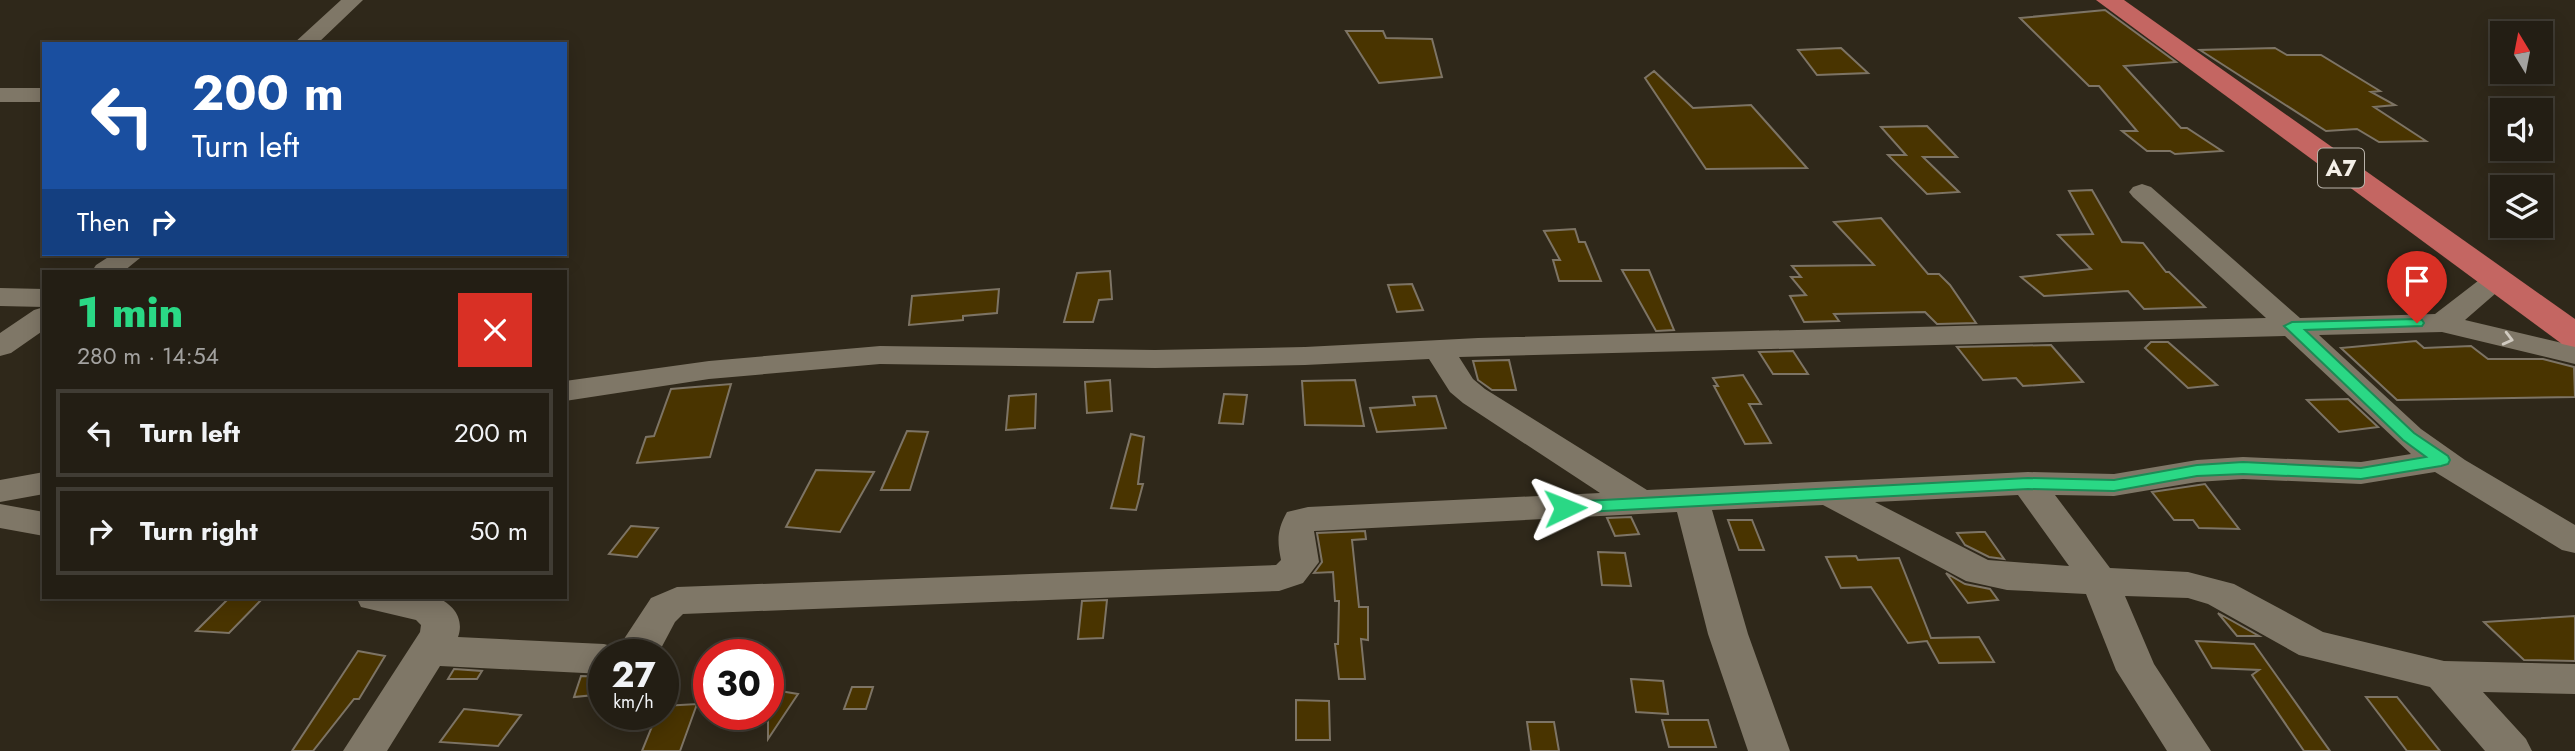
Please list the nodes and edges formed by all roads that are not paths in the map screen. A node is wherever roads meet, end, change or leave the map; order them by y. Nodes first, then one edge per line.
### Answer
1 (354, 0) edge
2 (2108, 0) edge
3 (306, 42) edge
4 (42, 94) edge
5 (3, 96) edge
6 (2142, 192) dead end
7 (128, 256) edge
8 (107, 270) edge
9 (2497, 280) junction
10 (0, 297) edge
11 (42, 298) edge
12 (42, 317) edge
13 (2442, 323) junction
14 (2292, 326) junction
15 (2575, 336) edge
16 (0, 346) edge
17 (1438, 349) junction
18 (2575, 355) edge
19 (567, 391) edge
20 (2441, 460) junction
21 (42, 482) edge
22 (2028, 484) junction
23 (0, 491) edge
24 (1831, 495) junction
25 (1692, 501) junction
26 (1643, 504) junction
27 (0, 516) edge
28 (42, 524) edge
29 (2574, 540) edge
30 (2101, 583) junction
31 (383, 599) edge
32 (647, 639) edge
33 (429, 651) junction
34 (588, 658) edge
35 (2444, 676) junction
36 (2575, 679) edge
37 (364, 751) edge
38 (1769, 751) edge
39 (2190, 751) edge
40 (2511, 751) edge

1 - 3 street
2 - 9 highway, A7
4 - 5 street
6 - 14 street
7 - 8 street
9 - 13 street
9 - 15 highway, A7
10 - 11 street
12 - 16 street
13 - 14 street
13 -> 18 street
14 - 17 street
14 - 20 street
17 - 19 street
17 - 26 street
20 - 22 street
20 - 29 street
21 - 23 street
22 - 24 street
22 - 30 street
24 - 25 street
24 - 30 street
25 - 26 street
25 - 38 street
26 - 32 street
27 - 28 street
30 - 35 street
30 - 39 street
31 - 33 street
33 - 34 street
33 - 37 street
35 - 36 street
35 - 40 street

